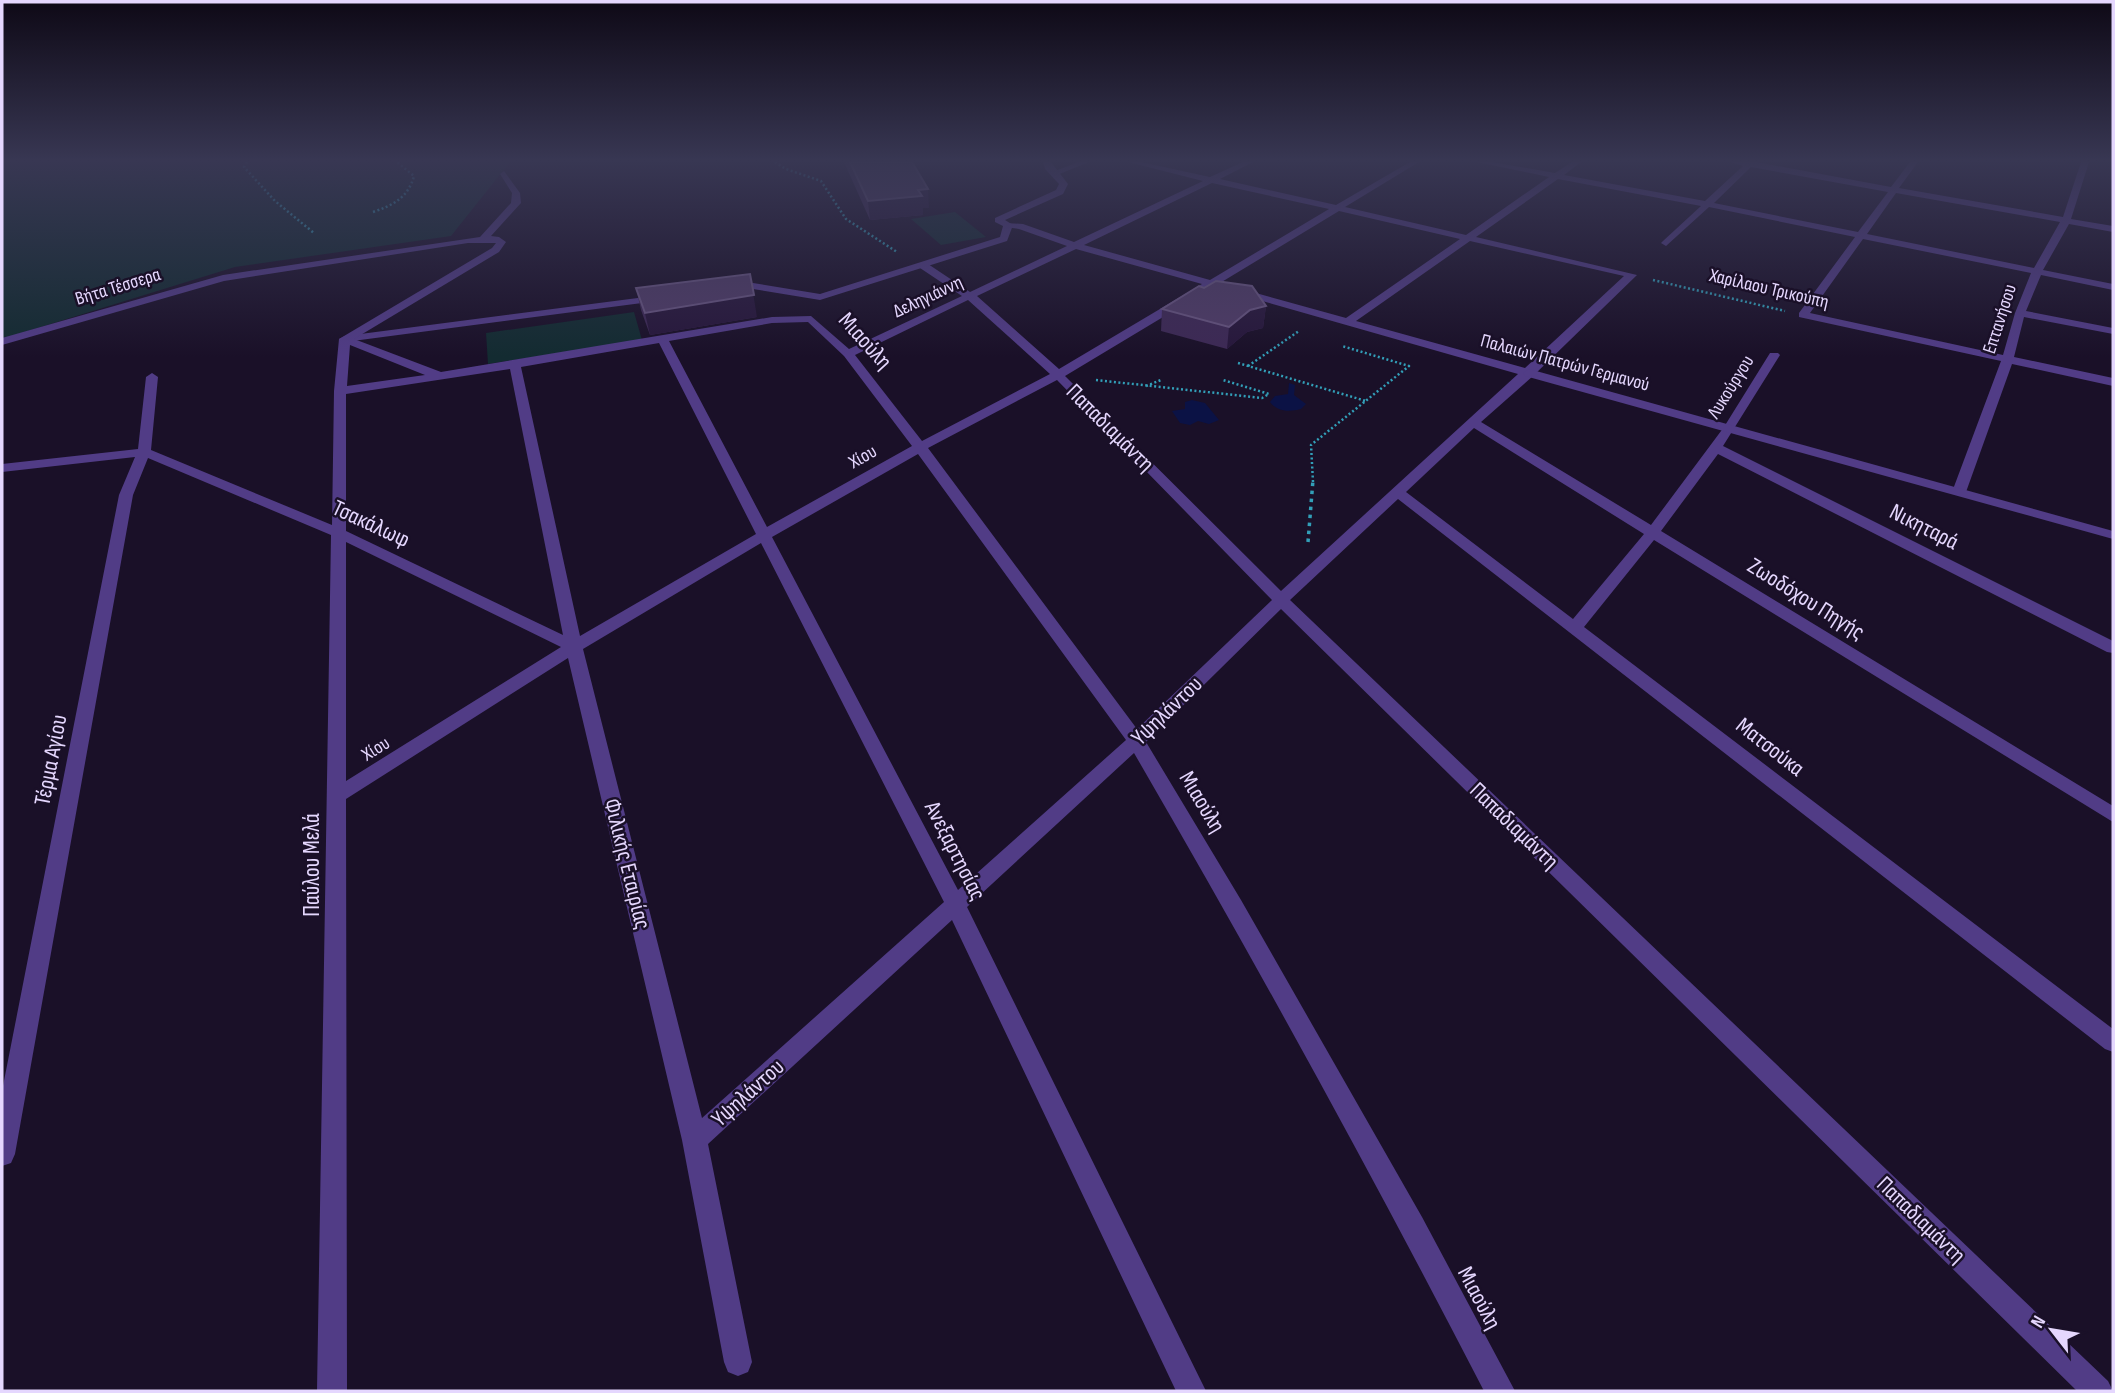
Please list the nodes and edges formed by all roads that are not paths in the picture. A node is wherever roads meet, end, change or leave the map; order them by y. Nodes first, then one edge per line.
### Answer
1 (494, 227) edge
2 (1007, 227) edge
3 (1023, 227) edge
4 (1112, 227) edge
5 (1305, 227) edge
6 (1415, 227) edge
7 (1484, 227) edge
8 (1683, 227) edge
9 (1813, 227) edge
10 (1867, 227) edge
11 (2063, 227) edge
12 (1859, 237) junction
13 (483, 239) junction
14 (1467, 239) junction
15 (1666, 243) dead end
16 (1074, 245) junction
17 (924, 266) junction
18 (2037, 272) junction
19 (1209, 283) junction
20 (2113, 286) edge
21 (712, 291) edge
22 (671, 296) edge
23 (971, 297) junction
24 (2020, 313) junction
25 (1347, 321) junction
26 (2113, 331) edge
27 (345, 338) junction
28 (663, 340) junction
29 (2, 342) edge
30 (848, 354) junction
31 (1774, 355) dead end
32 (2007, 360) junction
33 (515, 365) junction
34 (1529, 373) junction
35 (1058, 375) junction
36 (152, 377) dead end
37 (441, 377) junction
38 (2113, 382) edge
39 (340, 391) junction
40 (1474, 423) junction
41 (1730, 428) junction
42 (920, 447) junction
43 (1715, 447) junction
44 (144, 452) junction
45 (2, 468) edge
46 (1397, 492) junction
47 (1959, 492) junction
48 (1653, 532) junction
49 (339, 533) junction
50 (765, 534) junction
51 (2113, 535) edge
52 (1281, 600) junction
53 (1575, 627) junction
54 (574, 647) junction
55 (2113, 648) edge
56 (1136, 741) junction
57 (337, 796) junction
58 (2113, 815) edge
59 (956, 906) junction
60 (2113, 1042) edge
61 (695, 1140) junction
62 (2, 1154) edge
63 (738, 1362) dead end
64 (332, 1391) edge
65 (1191, 1391) edge
66 (1500, 1391) edge
67 (2098, 1391) edge

1 - 13 street
2 - 17 street
3 - 16 street, Παλαιών Πατρών Γερμανού
4 - 16 street, Δεληγιάννη
5 - 19 street, Χίου
6 - 14 street
7 - 14 street
8 - 15 street
9 - 12 street
10 - 12 street
11 - 18 street, Επτανήσου
12 - 18 street
12 - 32 street, Χαρίλαου Τρικούπη
13 - 27 street
13 - 29 street, Βήτα Τέσσερα
14 - 25 street
14 - 34 street, Υψηλάντου
16 - 19 street, Παλαιών Πατρών Γερμανού
16 - 23 street, Δεληγιάννη
17 - 21 street
17 - 23 street, Παπαδιαμάντη
18 - 20 street
18 - 24 street, Επτανήσου
19 - 25 street, Παλαιών Πατρών Γερμανού
19 - 35 street, Χίου
22 - 27 street
23 - 30 street, Δεληγιάννη
23 - 35 street, Παπαδιαμάντη
24 - 26 street
24 - 32 street, Επτανήσου
25 - 34 street, Παλαιών Πατρών Γερμανού
27 - 37 street
27 - 39 street, Παύλου Μελά
28 - 30 street, Μιαούλη
28 - 33 street
28 - 50 street, Ανεξαρτησίας
30 - 42 street, Μιαούλη
31 - 41 street, Λυκούργου
32 - 38 street, Χαρίλαου Τρικούπη
32 - 47 street, Επτανήσου
33 - 37 street
33 - 54 street, Φιλικής Εταιρίας
34 - 40 street, Υψηλάντου
34 - 41 street, Παλαιών Πατρών Γερμανού
35 - 42 street, Χίου
35 - 52 street, Παπαδιαμάντη
36 - 44 street, Τέρμα Αγίου
37 - 39 street
39 - 49 street, Παύλου Μελά
40 - 46 street, Υψηλάντου
40 - 48 street, Ζωοδόχου Πηγής
41 - 43 street, Λυκούργου
41 - 47 street, Παλαιών Πατρών Γερμανού
42 - 50 street, Χίου
42 - 56 street, Μιαούλη
43 - 48 street, Λυκούργου
43 - 55 street, Νικηταρά
44 - 45 street
44 - 49 street, Τσακάλωφ
44 - 62 street, Τέρμα Αγίου
46 - 52 street, Υψηλάντου
46 - 53 street, Ματσούκα
47 - 51 street, Παλαιών Πατρών Γερμανού
48 - 53 street, Λυκούργου
48 - 58 street, Ζωοδόχου Πηγής
49 - 54 street, Τσακάλωφ
49 - 57 street, Παύλου Μελά
50 - 54 street, Χίου
50 - 59 street, Ανεξαρτησίας
52 - 56 street, Υψηλάντου
52 - 67 street, Παπαδιαμάντη
53 - 60 street, Ματσούκα
54 - 57 street, Χίου
54 - 61 street, Φιλικής Εταιρίας
56 - 59 street, Υψηλάντου
56 - 66 street, Μιαούλη
57 - 64 street, Παύλου Μελά
59 - 61 street, Υψηλάντου
59 - 65 street, Ανεξαρτησίας
61 - 63 street, Φιλικής Εταιρίας

